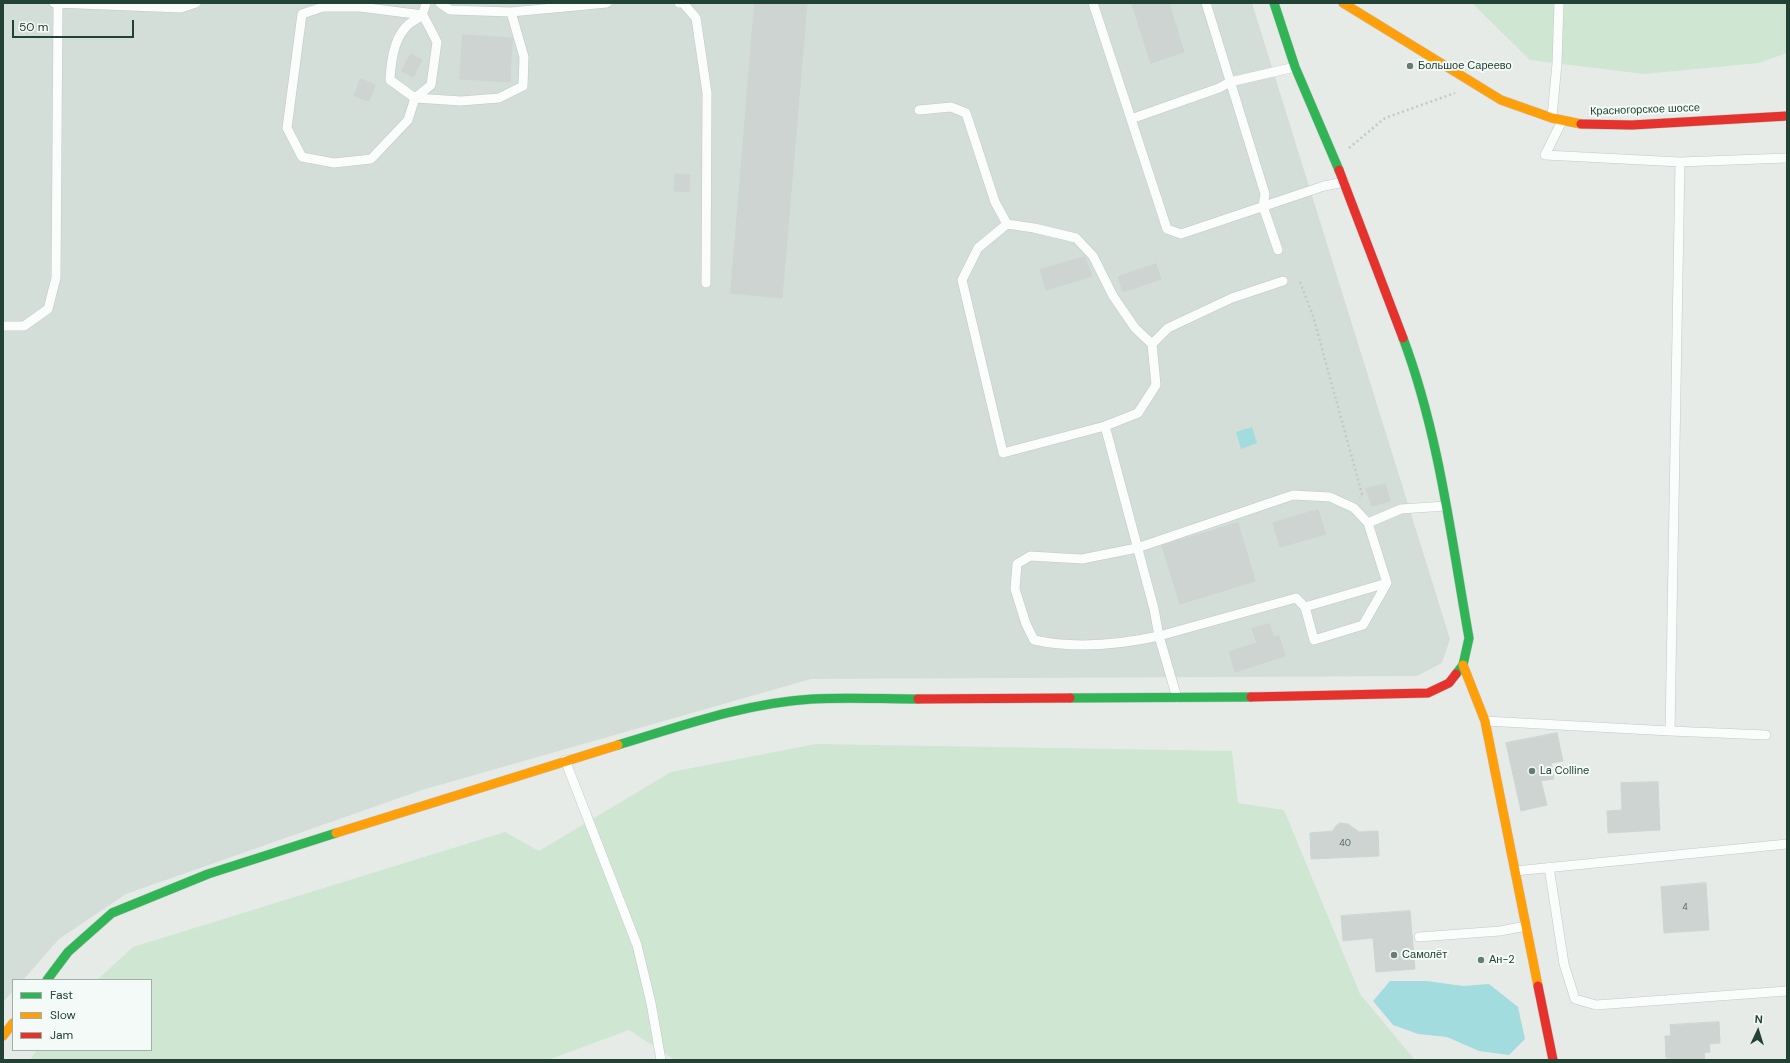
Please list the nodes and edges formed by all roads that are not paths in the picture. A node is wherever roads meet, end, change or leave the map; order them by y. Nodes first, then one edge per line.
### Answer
1 (54, 3) edge
2 (58, 3) edge
3 (196, 3) edge
4 (426, 3) edge
5 (440, 3) edge
6 (608, 3) edge
7 (679, 3) edge
8 (1093, 3) edge
9 (1206, 3) edge
10 (1274, 3) edge
11 (1343, 3) edge
12 (1559, 3) edge
13 (511, 12) junction
14 (423, 15) junction
15 (1295, 67) junction
16 (1230, 82) junction
17 (415, 98) junction
18 (919, 110) dead end
19 (1787, 116) edge
20 (1552, 118) junction
21 (1131, 119) junction
22 (1562, 121) junction
23 (1787, 158) edge
24 (1680, 162) junction
25 (1344, 182) junction
26 (1263, 206) junction
27 (1007, 224) junction
28 (1278, 250) dead end
29 (1282, 281) dead end
30 (706, 283) dead end
31 (3, 326) edge
32 (1152, 344) junction
33 (1105, 426) junction
34 (1447, 506) junction
35 (1368, 523) junction
36 (1137, 548) junction
37 (1387, 583) junction
38 (1305, 608) junction
39 (1159, 636) junction
40 (1463, 665) junction
41 (1177, 698) junction
42 (1485, 721) junction
43 (1670, 731) junction
44 (1766, 735) dead end
45 (565, 760) junction
46 (1787, 844) edge
47 (1549, 867) junction
48 (1515, 871) junction
49 (1526, 926) junction
50 (1419, 937) dead end
51 (48, 979) edge
52 (1787, 991) edge
53 (12, 1025) edge
54 (3, 1036) edge
55 (661, 1060) edge
56 (1553, 1060) edge

1 - 2 lane
2 - 3 lane
2 - 31 lane
4 - 14 lane
5 - 13 lane
6 - 13 lane
7 - 30 lane
8 - 21 lane
9 - 16 lane
10 - 15 street
11 - 20 street, Красногорское шоссе
12 - 20 lane
13 - 17 lane
14 - 17 lane
14 - 17 lane
14 - 17 lane
15 - 16 lane
15 - 25 street
16 - 21 lane
16 - 26 lane
18 - 27 lane
19 - 22 street, Красногорское шоссе
20 - 22 street, Красногорское шоссе
21 - 26 lane
22 - 24 lane
23 - 24 lane
24 - 43 lane
25 - 26 lane
25 - 34 street
26 - 28 lane
27 - 32 lane
27 - 33 lane
29 - 32 lane
32 - 33 lane
33 - 36 lane
34 - 35 lane
34 - 40 street
35 - 36 lane
35 - 37 lane
36 - 39 lane
36 - 39 lane
37 - 38 lane
37 - 38 lane
38 - 39 lane
39 - 41 lane
40 - 41 street
40 - 42 street
41 - 45 street
42 - 43 lane
42 - 48 street
43 - 44 lane
45 - 51 street
45 - 55 lane
46 - 47 lane
47 - 48 lane
47 - 52 lane
48 - 49 street
49 - 50 lane
49 - 56 street
53 - 54 street

